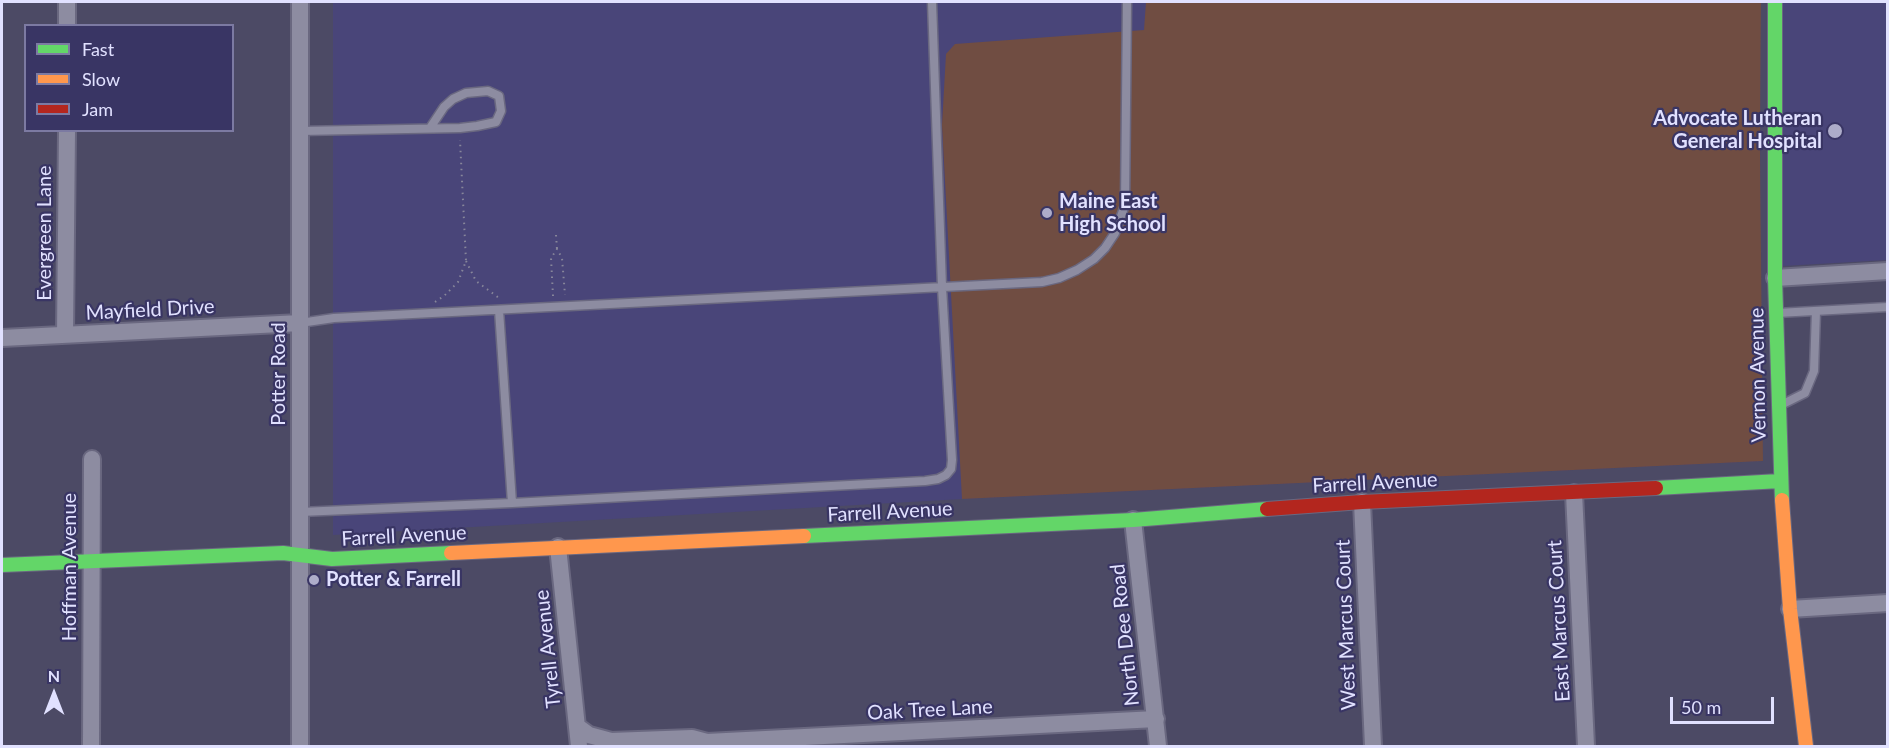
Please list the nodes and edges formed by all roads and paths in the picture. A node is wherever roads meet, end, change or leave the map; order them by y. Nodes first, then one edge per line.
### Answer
1 (67, 2) edge
2 (300, 2) edge
3 (932, 2) edge
4 (1127, 2) edge
5 (1775, 2) edge
6 (67, 24) edge
7 (430, 128) junction
8 (460, 128) junction
9 (300, 131) junction
10 (67, 132) edge
11 (556, 235) dead end
12 (557, 249) junction
13 (466, 261) junction
14 (1887, 271) edge
15 (1776, 278) junction
16 (942, 287) junction
17 (565, 295) dead end
18 (553, 296) dead end
19 (501, 298) dead end
20 (435, 302) dead end
21 (1887, 306) edge
22 (500, 310) junction
23 (1816, 311) junction
24 (1776, 313) junction
25 (300, 323) junction
26 (65, 335) junction
27 (2, 338) edge
28 (1778, 406) junction
29 (92, 459) dead end
30 (1780, 481) junction
31 (1574, 493) junction
32 (1362, 502) junction
33 (512, 503) junction
34 (300, 512) junction
35 (1133, 520) junction
36 (558, 547) junction
37 (300, 555) junction
38 (91, 561) junction
39 (2, 566) edge
40 (1887, 603) edge
41 (1790, 609) junction
42 (1156, 719) junction
43 (578, 727) junction
44 (702, 744) edge
45 (91, 747) edge
46 (300, 747) edge
47 (579, 747) edge
48 (1158, 747) edge
49 (1372, 747) edge
50 (1586, 747) edge
51 (1806, 747) edge

1 - 6 street
2 - 9 street, Potter Road
3 - 16 lane
4 - 16 lane
5 - 15 street, Vernon Avenue
7 - 8 lane
7 - 8 lane
7 - 9 lane
8 - 13 path
9 - 25 street, Potter Road
10 - 26 street, Evergreen Lane
11 - 12 path
12 - 17 path
12 - 18 path
13 - 19 path
13 - 20 path
14 - 15 street
15 - 24 street, Vernon Avenue
16 - 22 lane
16 - 33 lane
21 - 23 lane
22 - 25 lane
22 - 33 lane
23 - 24 lane
23 - 28 lane
24 - 28 street, Vernon Avenue
25 - 26 street, Mayfield Drive
25 - 34 street, Potter Road
26 - 27 street, Mayfield Drive
28 - 30 street, Vernon Avenue
29 - 38 street, Hoffman Avenue
30 - 31 street, Farrell Avenue
30 - 41 street, Vernon Avenue
31 - 32 street, Farrell Avenue
31 - 50 street, East Marcus Court
32 - 35 street, Farrell Avenue
32 - 49 street, West Marcus Court
33 - 34 lane
34 - 37 street, Potter Road
35 - 36 street, Farrell Avenue
35 - 42 street, North Dee Road
36 - 37 street, Farrell Avenue
36 - 43 street, Tyrell Avenue
37 - 38 street, Farrell Avenue
37 - 46 street, Potter Road
38 - 39 street, Farrell Avenue
38 - 45 street, Hoffman Avenue
40 - 41 street
41 - 51 street, Vernon Avenue
42 - 44 street, Oak Tree Lane
42 - 48 street, North Dee Road
43 - 44 street, Oak Tree Lane
43 - 47 street, Tyrell Avenue

